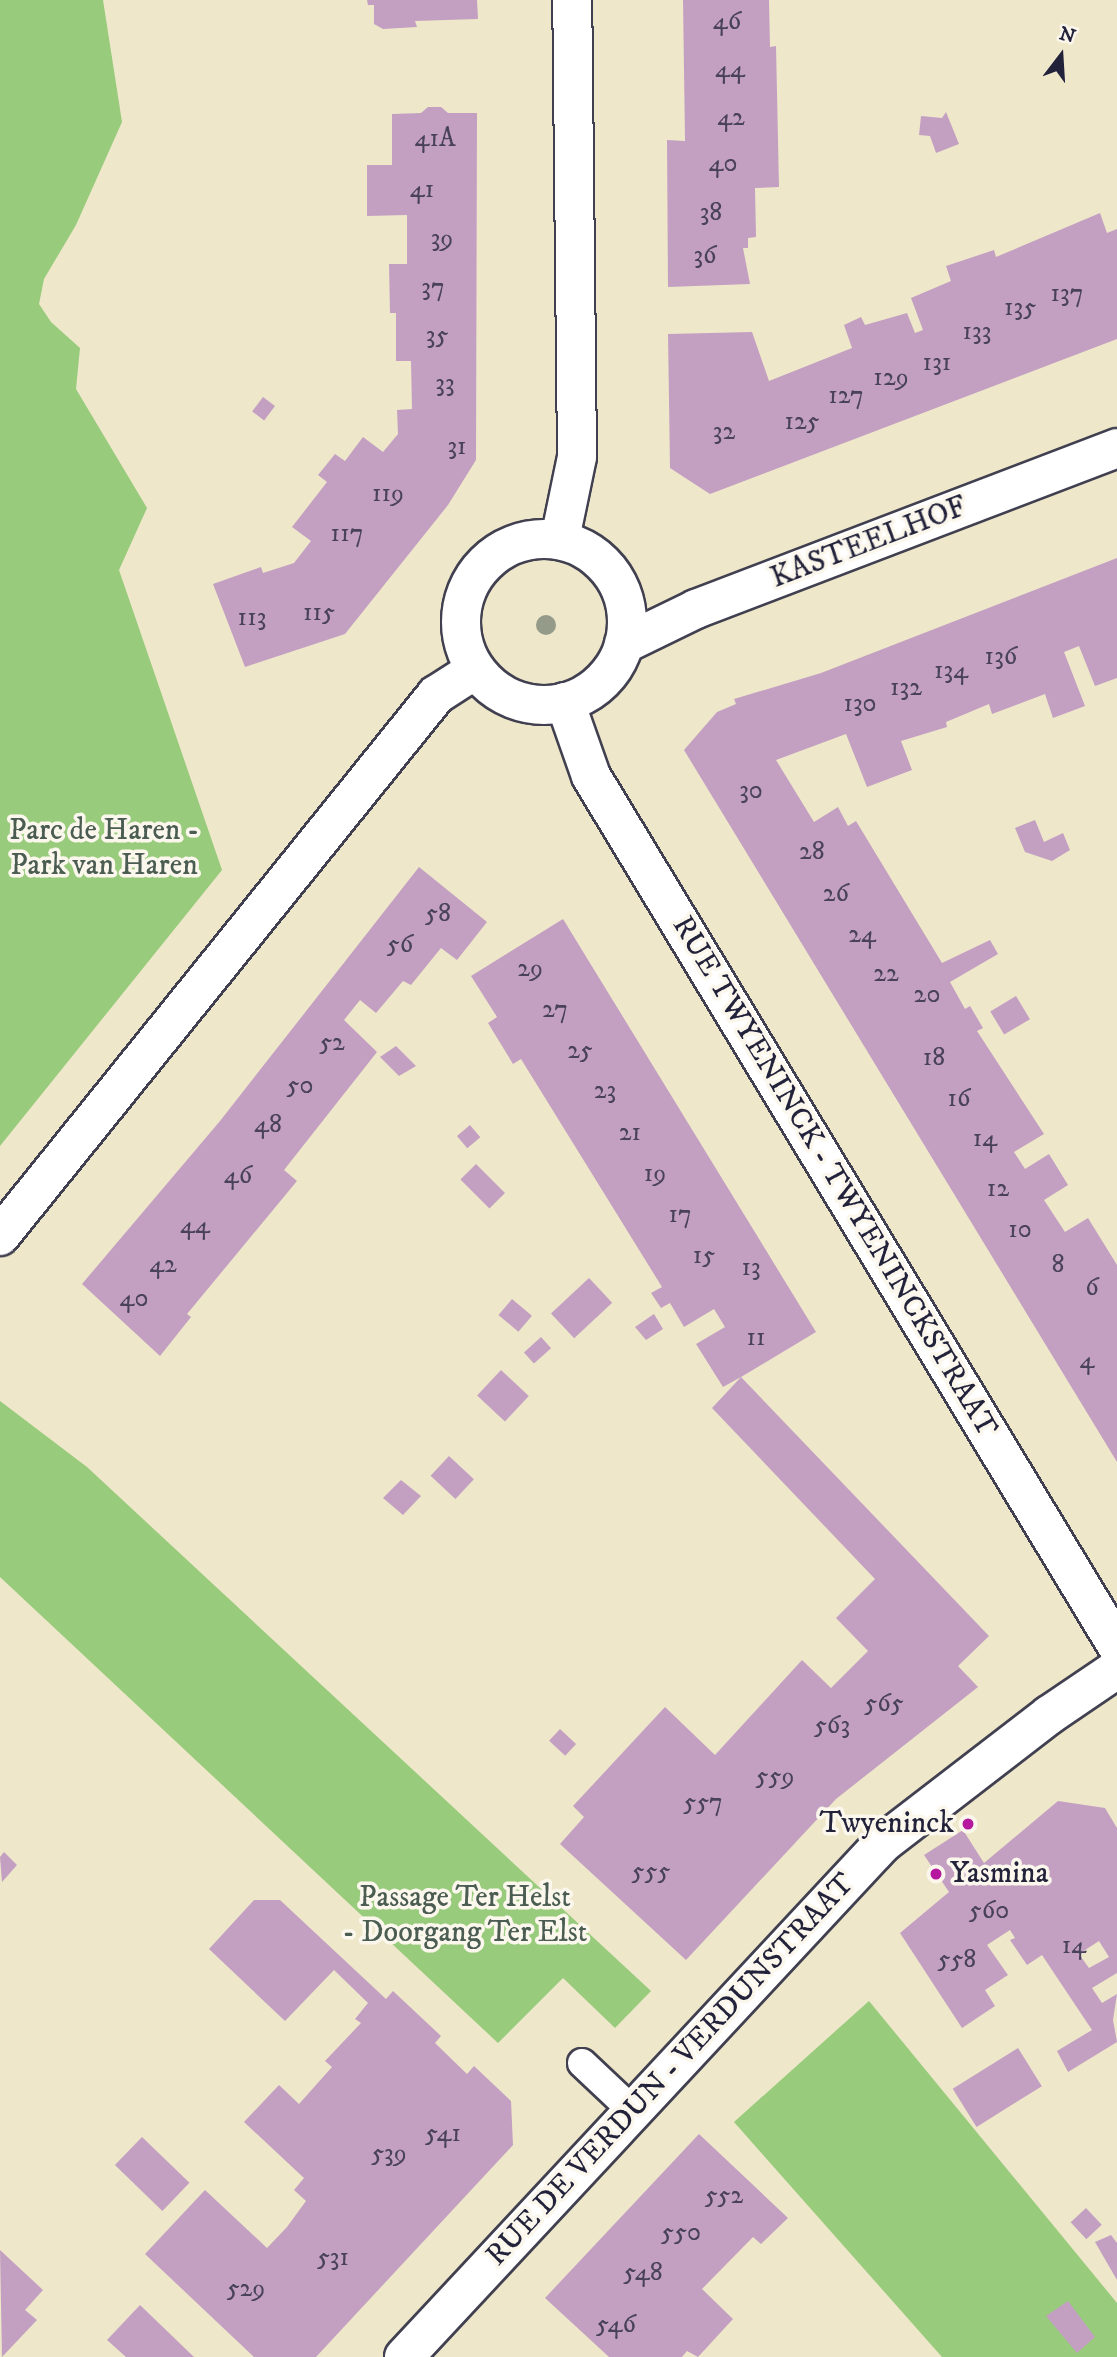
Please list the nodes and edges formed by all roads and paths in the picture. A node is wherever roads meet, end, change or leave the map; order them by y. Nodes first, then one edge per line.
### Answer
1 (572, 0) edge
2 (1117, 448) edge
3 (560, 539) junction
4 (624, 645) junction
5 (475, 670) junction
6 (565, 702) junction
7 (0, 1236) edge
8 (1117, 1646) edge
9 (1117, 1669) edge
10 (582, 2063) dead end
11 (633, 2111) junction
12 (404, 2357) edge

1 - 3 street
2 - 4 street, KASTEELHOF
3 - 4 street
3 - 5 street
4 - 6 street
5 - 6 street
5 - 7 street
6 - 8 street, RUE TWYENINCK - TWYENINCKSTRAAT
9 - 11 street, RUE DE VERDUN - VERDUNSTRAAT
10 - 11 lane
11 - 12 street, RUE DE VERDUN - VERDUNSTRAAT

